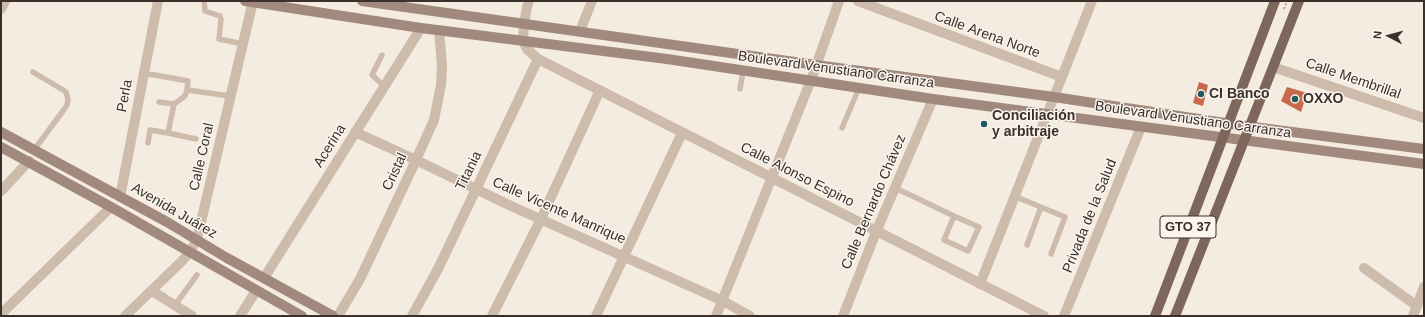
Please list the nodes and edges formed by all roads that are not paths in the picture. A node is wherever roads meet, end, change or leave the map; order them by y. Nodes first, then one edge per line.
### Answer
1 (4, 1) edge
2 (158, 1) edge
3 (204, 1) edge
4 (250, 1) edge
5 (362, 1) edge
6 (529, 1) edge
7 (592, 1) edge
8 (839, 1) edge
9 (858, 1) edge
10 (1092, 1) edge
11 (1275, 1) edge
12 (1299, 1) edge
13 (1, 9) edge
14 (524, 24) junction
15 (421, 28) junction
16 (439, 30) junction
17 (580, 31) junction
18 (523, 41) junction
19 (243, 44) junction
20 (382, 55) dead end
21 (538, 59) junction
22 (816, 65) junction
23 (1273, 67) junction
24 (743, 71) junction
25 (33, 72) dead end
26 (144, 74) junction
27 (1062, 77) junction
28 (811, 80) junction
29 (384, 86) junction
30 (859, 88) junction
31 (187, 90) junction
32 (600, 90) junction
33 (740, 90) dead end
34 (230, 96) junction
35 (1054, 97) junction
36 (933, 99) junction
37 (159, 102) dead end
38 (174, 104) junction
39 (1047, 113) junction
40 (1424, 118) edge
41 (1227, 123) junction
42 (1250, 126) junction
43 (1141, 127) junction
44 (842, 128) dead end
45 (1, 132) edge
46 (355, 132) junction
47 (168, 133) junction
48 (682, 133) junction
49 (1222, 137) junction
50 (196, 139) dead end
51 (1244, 141) junction
52 (148, 143) dead end
53 (1, 147) edge
54 (1424, 149) edge
55 (34, 150) junction
56 (416, 160) junction
57 (29, 162) junction
58 (1424, 164) edge
59 (772, 178) junction
60 (476, 188) junction
61 (894, 188) junction
62 (1, 191) edge
63 (1014, 196) junction
64 (120, 197) junction
65 (111, 207) junction
66 (1041, 207) junction
67 (954, 216) junction
68 (541, 219) junction
69 (876, 232) junction
70 (197, 239) junction
71 (1027, 246) dead end
72 (190, 252) junction
73 (1051, 254) dead end
74 (623, 256) junction
75 (1364, 268) dead end
76 (197, 275) dead end
77 (264, 278) junction
78 (980, 284) junction
79 (1424, 287) edge
80 (152, 291) junction
81 (256, 291) junction
82 (723, 301) junction
83 (175, 305) junction
84 (1417, 306) junction
85 (1, 314) edge
86 (125, 316) edge
87 (192, 316) edge
88 (240, 316) edge
89 (302, 316) edge
90 (333, 316) edge
91 (338, 316) edge
92 (412, 316) edge
93 (492, 316) edge
94 (596, 316) edge
95 (716, 316) edge
96 (750, 316) edge
97 (843, 316) edge
98 (1044, 316) edge
99 (1064, 316) edge
100 (1155, 316) edge
101 (1176, 316) edge
102 (1414, 316) edge

1 - 13 street
2 - 26 street, Perla
3 - 19 lane
4 - 15 main road, Boulevard Venustiano Carranza
4 - 19 street, Calle Coral
5 - 14 main road, Boulevard Venustiano Carranza
6 - 14 street
7 - 17 street
8 - 22 street
9 - 27 street, Calle Arena Norte
10 - 27 street
11 - 41 main road, GTO 37
12 - 23 main road, GTO 37
14 - 17 main road, Boulevard Venustiano Carranza
14 - 18 street
15 - 16 main road, Boulevard Venustiano Carranza
15 - 29 street, Acerina
16 - 18 main road, Boulevard Venustiano Carranza
16 - 56 street, Cristal
17 - 22 main road, Boulevard Venustiano Carranza
18 - 21 street
18 - 24 main road, Boulevard Venustiano Carranza
19 - 34 street, Calle Coral
20 - 29 lane
21 - 32 street, Calle Alonso Espino
21 - 60 street, Titania
22 - 28 street
22 - 35 main road, Boulevard Venustiano Carranza
23 - 40 street, Calle Membrillal
23 - 42 main road, GTO 37
24 - 28 main road, Boulevard Venustiano Carranza
24 - 33 lane
25 - 55 lane
26 - 31 lane
26 - 64 street, Perla
27 - 35 street
28 - 30 main road, Boulevard Venustiano Carranza
28 - 59 street
29 - 46 street, Acerina
30 - 36 main road, Boulevard Venustiano Carranza
30 - 44 lane
31 - 34 lane
31 - 38 lane
32 - 48 street, Calle Alonso Espino
32 - 68 street
34 - 70 street, Calle Coral
35 - 39 street
35 - 41 main road, Boulevard Venustiano Carranza
36 - 39 main road, Boulevard Venustiano Carranza
36 - 61 street, Calle Bernardo Chávez
37 - 38 lane
38 - 47 lane
39 - 43 main road, Boulevard Venustiano Carranza
39 - 63 street
41 - 42 main road, Boulevard Venustiano Carranza
41 - 49 main road, GTO 37
42 - 51 main road, GTO 37
42 - 54 main road, Boulevard Venustiano Carranza
43 - 49 main road, Boulevard Venustiano Carranza
43 - 99 street, Privada de la Salud
45 - 55 main road, Avenida Juárez
46 - 56 street, Calle Vicente Manrique
46 - 77 street, Acerina
47 - 50 lane
47 - 52 lane
48 - 59 street, Calle Alonso Espino
48 - 74 street
49 - 51 main road, Boulevard Venustiano Carranza
49 - 100 main road, GTO 37
51 - 58 main road, Boulevard Venustiano Carranza
51 - 101 main road, GTO 37
53 - 57 main road, Avenida Juárez
55 - 64 main road, Avenida Juárez
56 - 60 street, Calle Vicente Manrique
56 - 91 street, Cristal
57 - 62 street
57 - 65 main road, Avenida Juárez
59 - 69 street, Calle Alonso Espino
59 - 82 street
60 - 68 street, Calle Vicente Manrique
60 - 92 street, Titania
61 - 67 lane
61 - 69 street, Calle Bernardo Chávez
63 - 66 lane
63 - 78 street
64 - 70 main road, Avenida Juárez
65 - 72 main road, Avenida Juárez
65 - 85 street
66 - 71 lane
66 - 73 lane
67 - 67 lane
68 - 74 street, Calle Vicente Manrique
68 - 93 street
69 - 78 street, Calle Alonso Espino
69 - 97 street, Calle Bernardo Chávez
70 - 72 street, Calle Coral
70 - 77 main road, Avenida Juárez
72 - 80 street, Calle Coral
72 - 81 main road, Avenida Juárez
74 - 82 street, Calle Vicente Manrique
74 - 94 street
75 - 84 street
76 - 83 lane
77 - 90 main road, Avenida Juárez
78 - 98 street, Calle Alonso Espino
79 - 84 street
80 - 83 street
80 - 86 street, Calle Coral
81 - 88 street
81 - 89 main road, Avenida Juárez
82 - 95 street
82 - 96 street, Calle Vicente Manrique
83 - 87 street
84 - 102 street

